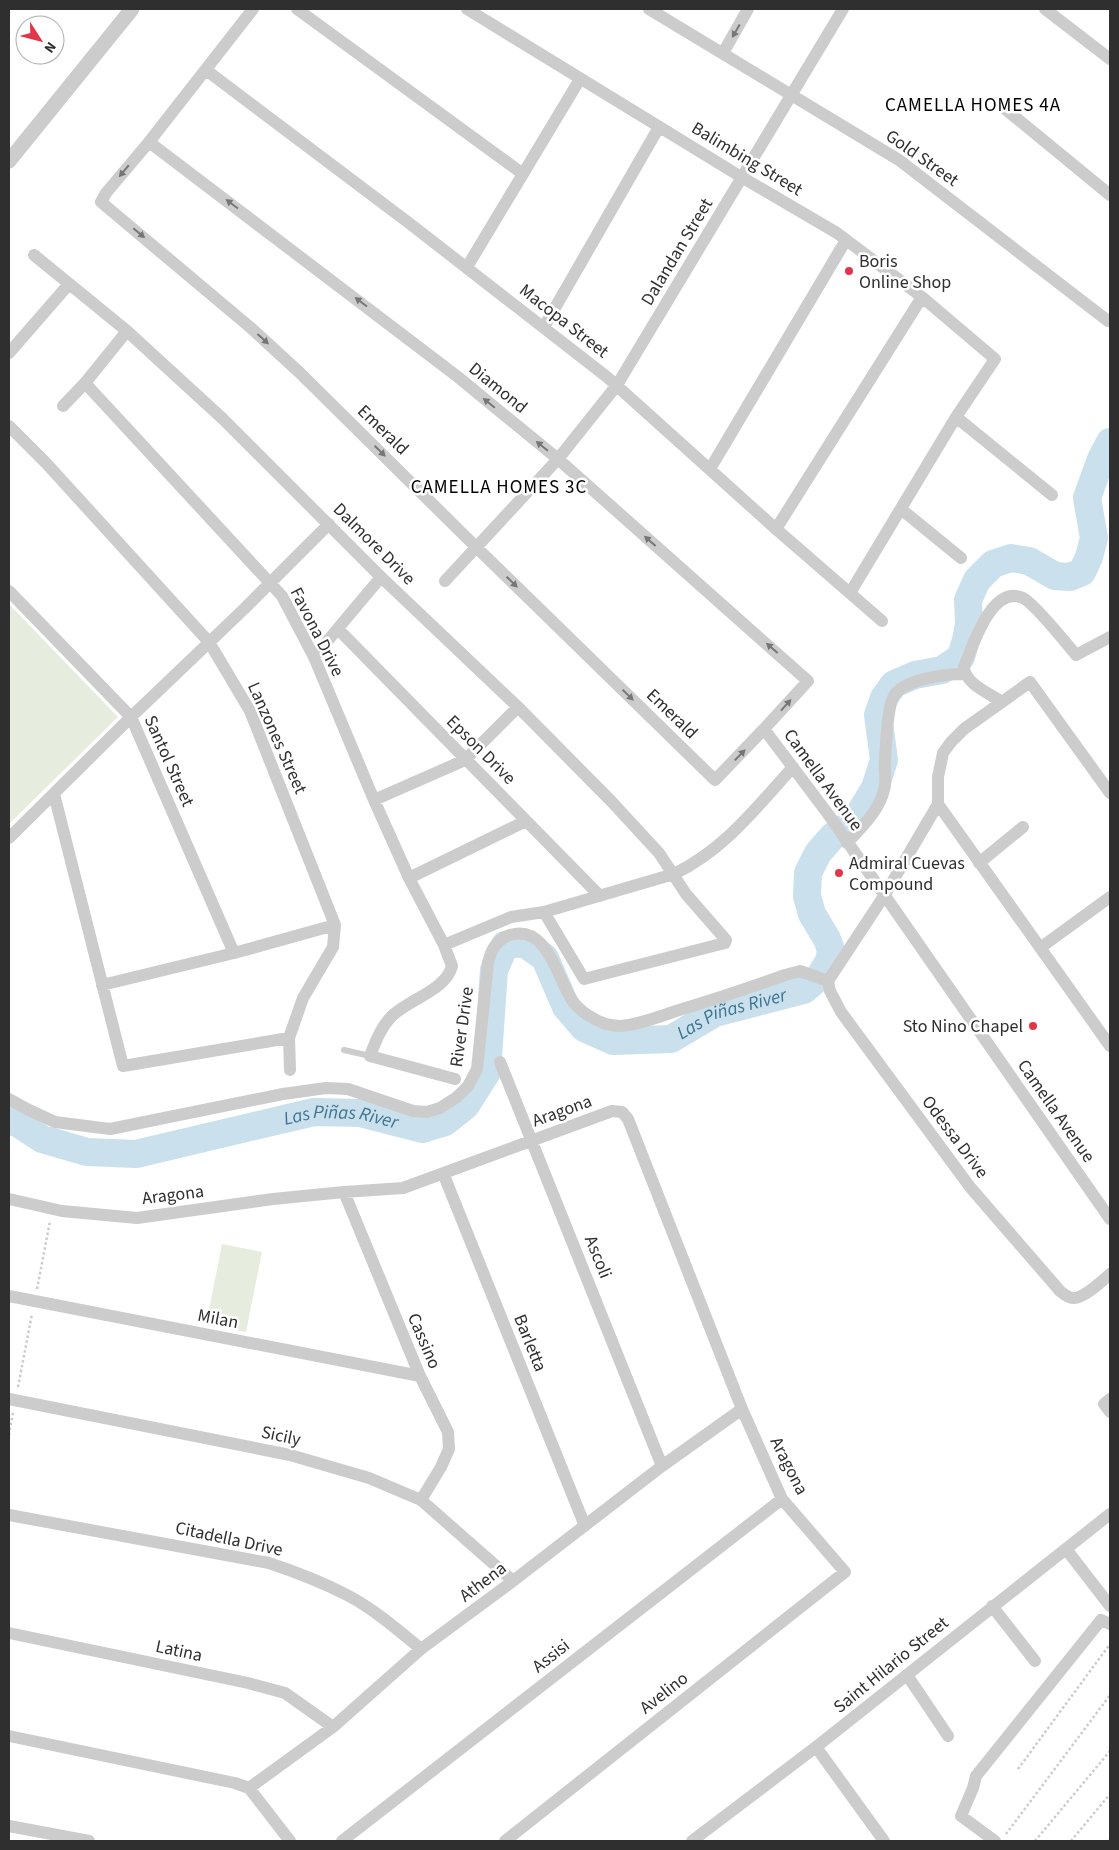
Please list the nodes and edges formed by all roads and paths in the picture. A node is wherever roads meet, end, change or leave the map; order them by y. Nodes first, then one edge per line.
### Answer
1 (132, 9) edge
2 (253, 9) edge
3 (297, 9) edge
4 (467, 9) edge
5 (649, 9) edge
6 (748, 9) edge
7 (843, 9) edge
8 (1045, 9) edge
9 (723, 53) junction
10 (1110, 59) edge
11 (206, 70) junction
12 (580, 79) junction
13 (791, 95) junction
14 (998, 103) dead end
15 (660, 127) junction
16 (148, 142) junction
17 (9, 161) edge
18 (523, 174) junction
19 (742, 178) junction
20 (1110, 195) edge
21 (846, 240) junction
22 (34, 255) dead end
23 (467, 267) junction
24 (68, 284) junction
25 (922, 297) junction
26 (1110, 321) edge
27 (544, 327) junction
28 (126, 331) junction
29 (9, 353) edge
30 (85, 383) junction
31 (617, 385) junction
32 (63, 406) dead end
33 (956, 417) junction
34 (9, 426) edge
35 (558, 459) junction
36 (710, 469) junction
37 (1052, 495) dead end
38 (901, 509) junction
39 (329, 524) junction
40 (776, 530) junction
41 (477, 548) junction
42 (961, 558) dead end
43 (381, 577) junction
44 (445, 581) dead end
45 (271, 582) junction
46 (9, 591) edge
47 (850, 593) junction
48 (882, 620) dead end
49 (338, 629) junction
50 (1110, 637) edge
51 (209, 642) junction
52 (314, 657) junction
53 (964, 674) junction
54 (1002, 702) junction
55 (518, 707) junction
56 (131, 717) junction
57 (764, 729) junction
58 (465, 760) junction
59 (792, 767) junction
60 (1110, 793) edge
61 (54, 794) junction
62 (374, 800) junction
63 (938, 804) junction
64 (526, 821) junction
65 (1023, 827) dead end
66 (9, 838) edge
67 (846, 841) junction
68 (979, 863) junction
69 (674, 874) junction
70 (409, 878) junction
71 (600, 896) junction
72 (884, 896) junction
73 (1110, 896) edge
74 (544, 912) junction
75 (335, 926) junction
76 (444, 945) junction
77 (1040, 948) junction
78 (234, 953) junction
79 (825, 979) junction
80 (102, 985) junction
81 (289, 1038) junction
82 (1110, 1046) edge
83 (344, 1050) dead end
84 (370, 1056) junction
85 (500, 1062) dead end
86 (290, 1070) dead end
87 (456, 1079) dead end
88 (9, 1099) edge
89 (532, 1140) junction
90 (443, 1173) junction
91 (344, 1192) junction
92 (9, 1200) edge
93 (52, 1208) junction
94 (1110, 1220) edge
95 (1110, 1274) edge
96 (9, 1296) edge
97 (34, 1301) junction
98 (420, 1376) junction
99 (12, 1399) edge
100 (742, 1409) junction
101 (9, 1435) edge
102 (662, 1466) junction
103 (782, 1499) junction
104 (421, 1500) junction
105 (1110, 1514) edge
106 (9, 1515) edge
107 (584, 1526) junction
108 (1066, 1549) junction
109 (845, 1572) joint
110 (513, 1581) junction
111 (992, 1606) junction
112 (1110, 1606) edge
113 (1110, 1624) edge
114 (9, 1633) edge
115 (1110, 1644) edge
116 (421, 1649) junction
117 (1035, 1661) dead end
118 (906, 1675) junction
119 (1110, 1695) edge
120 (333, 1727) junction
121 (9, 1736) edge
122 (948, 1736) dead end
123 (816, 1747) junction
124 (1110, 1751) edge
125 (1018, 1769) dead end
126 (249, 1788) junction
127 (1110, 1794) edge
128 (9, 1826) edge
129 (89, 1841) edge
130 (290, 1841) edge
131 (342, 1841) edge
132 (505, 1841) edge
133 (692, 1841) edge
134 (884, 1841) edge
135 (995, 1841) edge
136 (1001, 1841) edge
137 (1036, 1841) edge
138 (1071, 1841) edge

1 - 17 street
2 - 11 street
3 - 18 street
4 - 12 street, Balimbing Street
5 - 9 street, Gold Street
6 -> 9 street
7 - 13 street, Dalandan Street
8 - 10 street
9 - 13 street, Gold Street
11 - 16 street
11 - 23 street, Macopa Street
12 - 15 street, Balimbing Street
12 - 18 street
13 - 19 street, Dalandan Street
13 - 26 street, Gold Street
14 - 20 street
15 - 19 street, Balimbing Street
15 - 27 street
35 -> 16 street, Diamond
16 -> 41 street, Emerald
18 - 23 street
19 - 21 street, Balimbing Street
19 - 31 street, Dalandan Street
21 - 25 street, Balimbing Street
21 - 36 street
22 - 24 street, Dalmore Drive
23 - 27 street, Macopa Street
24 - 28 street, Dalmore Drive
24 - 29 street
25 - 33 street, Balimbing Street
25 - 40 street
27 - 31 street, Macopa Street
28 - 30 street
28 - 39 street, Dalmore Drive
30 - 32 street
30 - 45 street, Favona Drive
31 - 35 street, Dalandan Street
31 - 36 street, Macopa Street
33 - 37 street
33 - 38 street
34 - 51 street, Lanzones Street
35 - 41 street, Dalandan Street
57 -> 35 street, Diamond
36 - 40 street, Macopa Street
38 - 42 street
38 - 47 street
39 - 43 street, Dalmore Drive
39 - 45 street
40 - 47 street, Macopa Street
41 - 44 street, Dalandan Street
41 -> 57 street, Emerald
43 - 49 street
43 - 55 street, Dalmore Drive
45 - 51 street
45 - 52 street, Favona Drive
46 - 56 street, Santol Street
47 - 48 street, Macopa Street
49 - 52 street
49 - 58 street, Epson Drive
50 - 53 street
51 - 56 street
51 - 75 street, Lanzones Street
52 - 62 street, Favona Drive
53 - 54 street
53 - 67 street
54 - 60 street
54 - 63 street
55 - 58 street
55 - 69 street, Dalmore Drive
56 - 61 street
56 - 78 street, Santol Street
57 - 59 street, Camella Avenue
58 - 62 street
58 - 64 street, Epson Drive
59 - 67 street, Camella Avenue
59 - 69 street
61 - 66 street
61 - 80 street
62 - 70 street, Favona Drive
63 - 68 street
63 - 72 street
64 - 70 street
64 - 71 street, Epson Drive
65 - 68 street
67 - 72 street, Camella Avenue
68 - 77 street
69 - 71 street
69 - 74 street, Dalmore Drive
70 - 76 street, Favona Drive
71 - 74 street
72 - 79 street
72 - 94 street, Camella Avenue
73 - 77 street
74 - 76 street
75 - 78 street
75 - 81 street
76 - 84 street, Favona Drive
77 - 82 street
78 - 80 street
79 - 88 street, River Drive
79 - 95 street, Odessa Drive
80 - 81 street
81 - 86 street
83 - 84 lane
84 - 87 street
85 - 89 street, Ascoli
89 - 90 street, Aragona
89 - 100 street, Aragona
89 - 102 street, Ascoli
90 - 91 street, Aragona
90 - 107 street, Barletta
91 - 93 street, Aragona
91 - 98 street, Cassino
92 - 93 street, Aragona
93 - 97 path
96 - 97 street, Milan
97 - 98 street, Milan
97 - 99 path
98 - 104 street, Cassino
99 - 101 path
99 - 104 street, Sicily
100 - 102 street, Athena
100 - 103 street, Aragona
102 - 107 street, Athena
103 - 109 street, Aragona
103 - 131 street, Assisi
104 - 110 street, Sicily
105 - 108 street, Saint Hilario Street
106 - 116 street, Citadella Drive
107 - 110 street, Athena
108 - 111 street, Saint Hilario Street
108 - 112 street
109 - 132 street, Avelino
110 - 116 street, Athena
111 - 117 street
111 - 118 street, Saint Hilario Street
113 - 135 street
114 - 120 street, Latina
115 - 125 path
116 - 120 street, Athena
118 - 122 street
118 - 123 street, Saint Hilario Street
119 - 136 path
120 - 126 street, Athena
121 - 126 street
123 - 133 street, Saint Hilario Street
123 - 134 street
124 - 137 path
126 - 130 street
127 - 138 path
128 - 129 street

